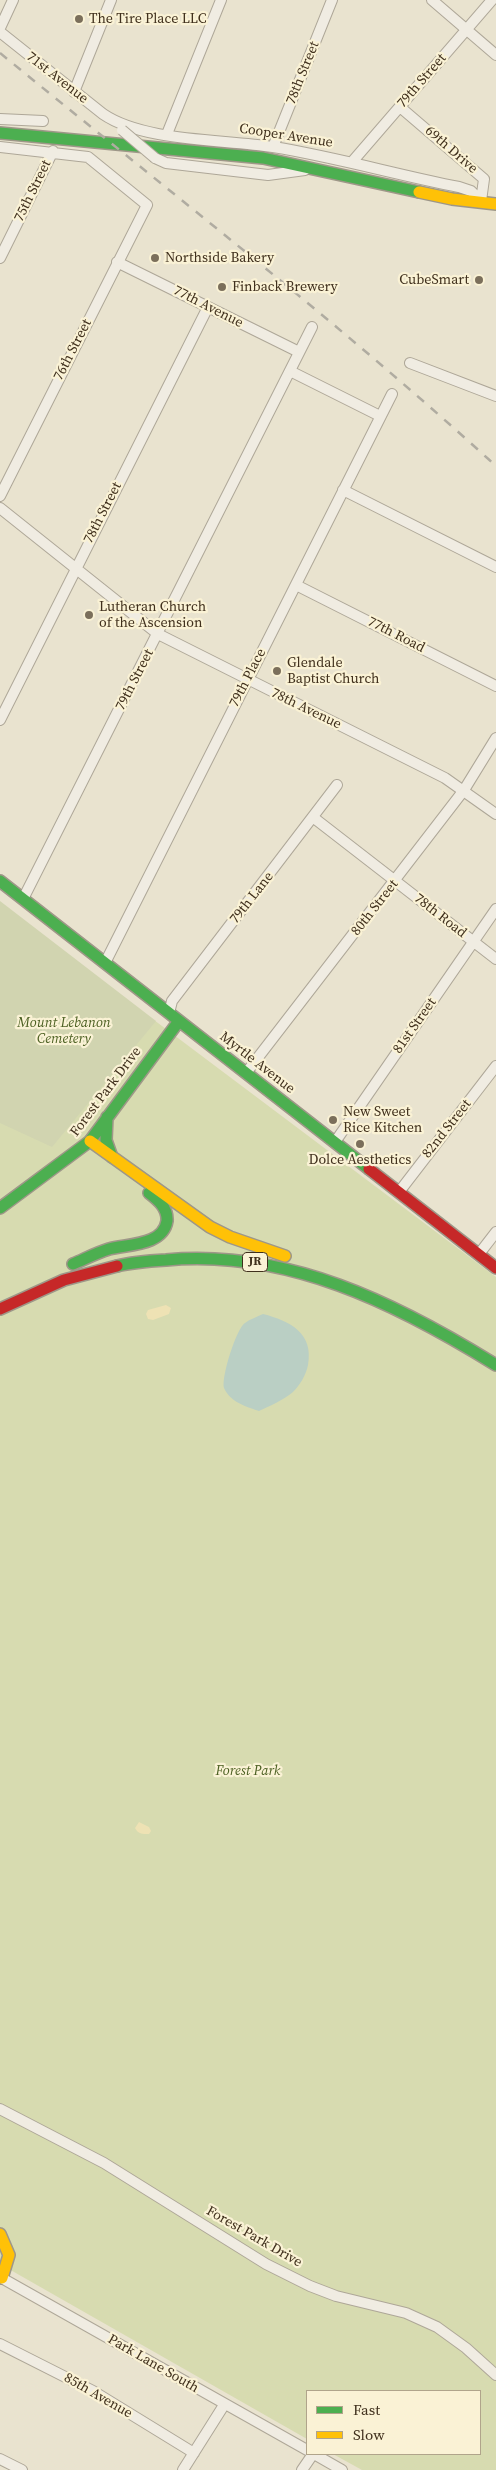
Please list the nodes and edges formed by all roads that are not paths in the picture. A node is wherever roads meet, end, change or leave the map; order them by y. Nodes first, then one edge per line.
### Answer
1 (13, 0) edge
2 (111, 0) edge
3 (221, 0) edge
4 (332, 0) edge
5 (432, 0) edge
6 (492, 0) edge
7 (0, 28) edge
8 (466, 30) junction
9 (0, 32) edge
10 (496, 55) edge
11 (74, 92) junction
12 (400, 107) junction
13 (0, 119) edge
14 (43, 121) dead end
15 (118, 126) junction
16 (0, 133) edge
17 (167, 134) junction
18 (0, 147) edge
19 (273, 147) junction
20 (53, 151) junction
21 (352, 162) junction
22 (314, 168) junction
23 (481, 201) junction
24 (496, 204) edge
25 (0, 258) edge
26 (117, 262) junction
27 (208, 308) junction
28 (312, 327) dead end
29 (299, 352) junction
30 (410, 363) dead end
31 (290, 371) junction
32 (392, 394) dead end
33 (496, 396) edge
34 (380, 416) junction
35 (343, 490) junction
36 (0, 496) edge
37 (0, 508) edge
38 (496, 567) edge
39 (75, 568) junction
40 (296, 585) junction
41 (158, 634) junction
42 (247, 679) junction
43 (496, 686) edge
44 (0, 720) edge
45 (496, 738) edge
46 (337, 785) dead end
47 (464, 790) junction
48 (496, 814) edge
49 (314, 818) junction
50 (0, 881) edge
51 (396, 881) junction
52 (23, 899) junction
53 (496, 910) edge
54 (473, 942) junction
55 (496, 959) edge
56 (105, 963) junction
57 (169, 1013) junction
58 (179, 1021) junction
59 (496, 1066) edge
60 (246, 1073) junction
61 (107, 1117) junction
62 (335, 1142) junction
63 (87, 1144) junction
64 (112, 1157) junction
65 (398, 1192) junction
66 (0, 1208) edge
67 (496, 1232) edge
68 (222, 1247) dead end
69 (161, 1248) dead end
70 (479, 1254) junction
71 (73, 1264) junction
72 (496, 1268) edge
73 (49, 1274) dead end
74 (23, 1285) dead end
75 (0, 1297) edge
76 (0, 1310) edge
77 (496, 1365) edge
78 (0, 2109) edge
79 (0, 2234) edge
80 (1, 2279) edge
81 (0, 2344) edge
82 (496, 2375) edge
83 (224, 2405) junction
84 (306, 2449) edge
85 (194, 2453) junction
86 (312, 2455) edge
87 (315, 2455) edge
88 (0, 2459) edge
89 (22, 2470) edge
90 (183, 2470) edge
91 (302, 2470) edge
92 (342, 2470) edge

1 - 7 street
2 - 11 street
3 - 17 street
4 - 19 street, 78th Street
5 - 8 street
6 - 8 street, 79th Street
8 - 10 street
8 - 12 street, 79th Street
9 - 11 street, 71st Avenue
11 - 15 street, 71st Avenue
12 - 21 street, 79th Street
12 - 23 street, 69th Drive
13 - 14 street
15 - 17 street, Cooper Avenue
15 - 22 street, Cooper Avenue, bridge
16 - 22 main road, Cooper Avenue
17 - 19 street, Cooper Avenue
18 - 20 street
19 - 21 street, Cooper Avenue
20 - 25 street, 75th Street
20 - 26 street, 76th Street
21 - 23 street, Cooper Avenue
22 - 23 main road, Cooper Avenue
23 - 24 main road, Cooper Avenue
26 - 27 street, 77th Avenue
26 - 36 street, 76th Street
27 - 29 street, 77th Avenue
27 - 39 street, 78th Street
28 - 29 street, 79th Street
29 - 31 street, 79th Street
30 - 33 street
31 - 34 street
31 - 41 street, 79th Street
32 - 34 street, 79th Place
34 - 35 street, 79th Place
35 - 38 street
35 - 40 street, 79th Place
37 - 39 street, 78th Avenue
39 - 41 street, 78th Avenue
39 - 44 street, 78th Street
40 - 42 street, 79th Place
40 - 43 street, 77th Road
41 - 42 street, 78th Avenue
41 - 52 street, 79th Street
42 - 47 street, 78th Avenue
42 - 56 street, 79th Place
45 - 47 street, 80th Street
46 - 49 street, 79th Lane
47 - 48 street, 78th Avenue
47 - 51 street, 80th Street
49 - 51 street, 78th Road
49 - 57 street, 79th Lane
50 - 52 main road, Myrtle Avenue
51 - 54 street, 78th Road
51 - 60 street, 80th Street
52 - 56 main road, Myrtle Avenue
53 - 54 street, 81st Street
54 - 55 street, 78th Road
54 - 62 street, 81st Street
56 - 57 main road, Myrtle Avenue
57 - 58 main road, Myrtle Avenue
58 - 60 main road, Myrtle Avenue
58 - 61 main road, Forest Park Drive
59 - 65 street, 82nd Street
60 - 62 main road, Myrtle Avenue
61 - 63 main road, Forest Park Drive
61 - 64 main road
62 - 65 main road, Myrtle Avenue
63 - 64 main road
63 - 66 main road, Forest Park Drive
63 - 71 main road
64 - 68 main road, JR
65 - 70 main road, Myrtle Avenue
67 - 70 street
69 - 71 main road
70 - 72 main road, Myrtle Avenue
71 - 73 main road
74 - 75 main road
76 - 77 main road, JR
78 - 82 street, Forest Park Drive
79 - 80 main road
80 - 83 street, Park Lane South
81 - 85 street, 85th Avenue
83 - 84 street, Park Lane South
83 - 85 street
85 - 90 street
86 - 91 street
87 - 92 street
88 - 89 street

